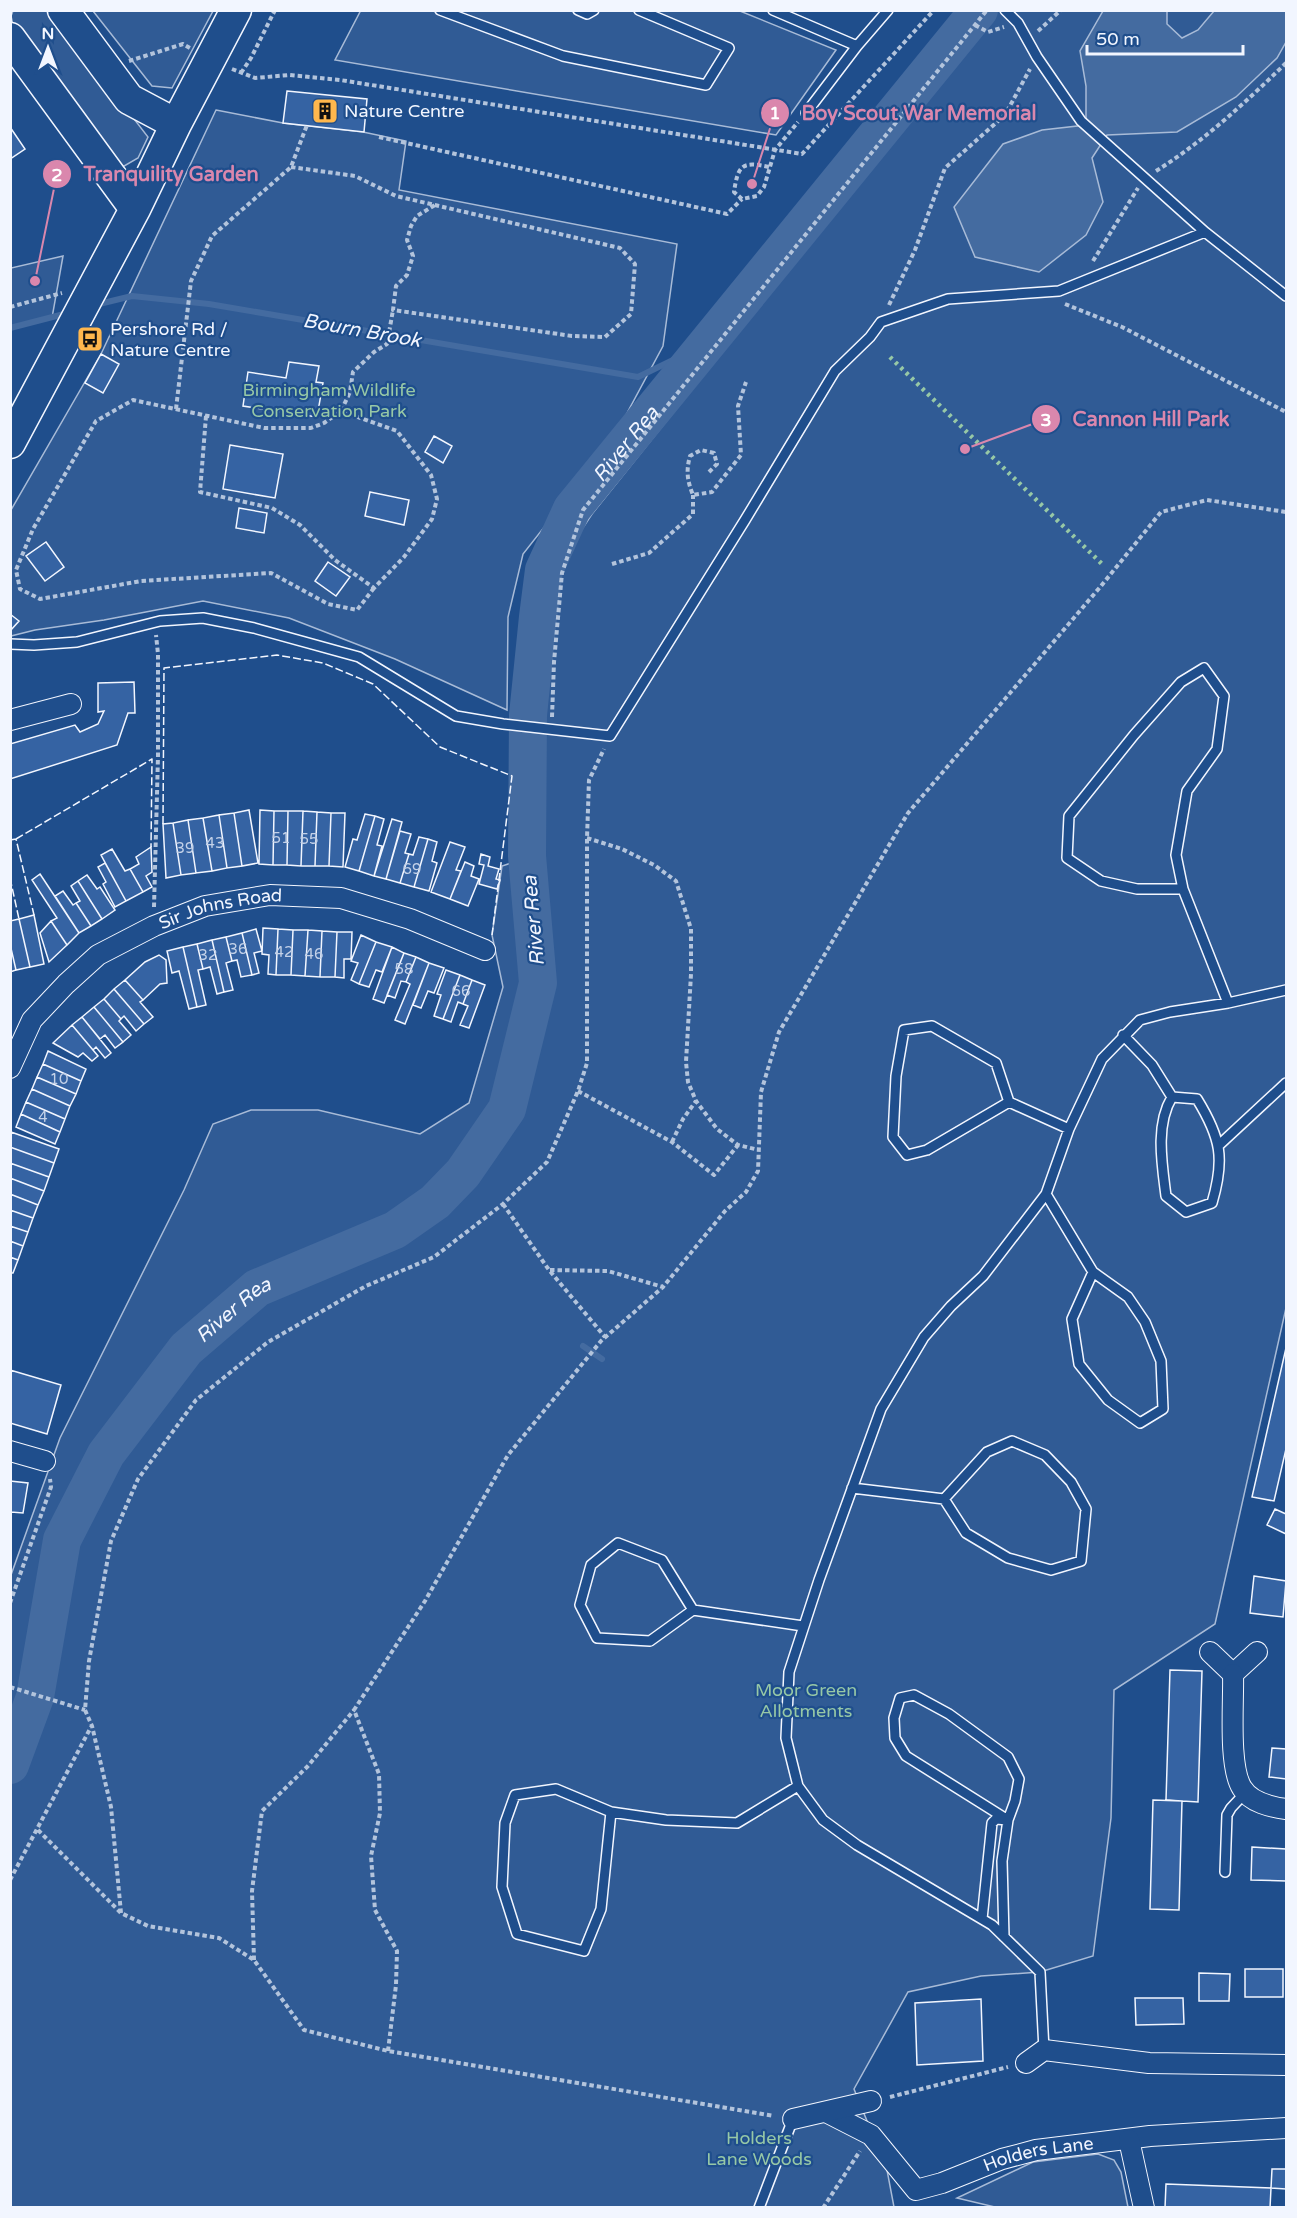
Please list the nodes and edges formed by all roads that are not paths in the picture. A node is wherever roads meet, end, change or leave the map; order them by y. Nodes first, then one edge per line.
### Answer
1 (63, 10) edge
2 (236, 10) edge
3 (440, 10) edge
4 (578, 10) edge
5 (594, 10) edge
6 (639, 10) edge
7 (773, 10) edge
8 (888, 10) edge
9 (1005, 11) edge
10 (10, 38) edge
11 (857, 46) junction
12 (806, 113) road end
13 (176, 124) junction
14 (135, 209) junction
15 (1205, 232) junction
16 (1287, 296) edge
17 (10, 443) edge
18 (10, 644) edge
19 (71, 704) dead end
20 (10, 720) edge
21 (1183, 889) junction
22 (485, 950) dead end
23 (1287, 990) edge
24 (1228, 1004) junction
25 (1123, 1035) junction
26 (10, 1068) edge
27 (1287, 1083) edge
28 (1172, 1097) junction
29 (1009, 1102) junction
30 (1069, 1129) junction
31 (1218, 1146) junction
32 (1046, 1194) junction
33 (1093, 1272) junction
34 (10, 1451) edge
35 (45, 1461) road end
36 (852, 1488) junction
37 (944, 1498) junction
38 (693, 1610) junction
39 (803, 1626) junction
40 (1210, 1652) dead end
41 (1257, 1652) dead end
42 (1233, 1674) junction
43 (798, 1786) junction
44 (1246, 1792) junction
45 (1287, 1809) edge
46 (611, 1812) junction
47 (1008, 1820) junction
48 (1225, 1872) dead end
49 (982, 1919) junction
50 (1004, 1937) junction
51 (1044, 2050) junction
52 (1026, 2063) road end
53 (1287, 2065) edge
54 (871, 2101) road end
55 (826, 2112) junction
56 (793, 2120) joint
57 (1287, 2128) edge
58 (1129, 2140) junction
59 (914, 2199) edge
60 (759, 2208) edge
61 (1144, 2208) edge

1 - 13 main road
2 - 13 main road
3 - 6 lane
4 - 5 lane
7 - 11 lane
8 - 11 lane
9 - 15 lane
10 - 14 main road
11 - 12 lane
13 - 14 main road
14 - 17 main road
15 - 16 lane
15 - 18 lane
19 - 20 street
21 - 21 lane
21 - 24 lane
22 - 26 street, Sir Johns Road
23 - 24 lane
24 - 25 lane
25 - 28 lane
25 - 30 lane
27 - 31 lane
28 - 31 lane
28 - 31 lane
29 - 29 lane
29 - 30 lane
30 - 32 lane
32 - 33 lane
32 - 36 lane
33 - 33 lane
34 - 35 street
36 - 37 lane
36 - 39 lane
37 - 37 lane
38 - 38 lane
38 - 39 lane
39 - 43 lane
40 - 42 street
41 - 42 street
42 - 44 street
43 - 46 lane
43 - 49 lane
44 - 45 street
44 - 48 lane
46 - 46 lane
47 - 47 lane
47 - 49 lane
47 - 50 lane
49 - 50 lane
50 - 51 lane
51 - 52 street
51 - 53 street
54 - 55 street
55 - 56 street
55 - 59 street, Holders Lane
56 - 60 lane
57 - 58 street, Holders Lane
58 - 59 street, Holders Lane
58 - 61 street

